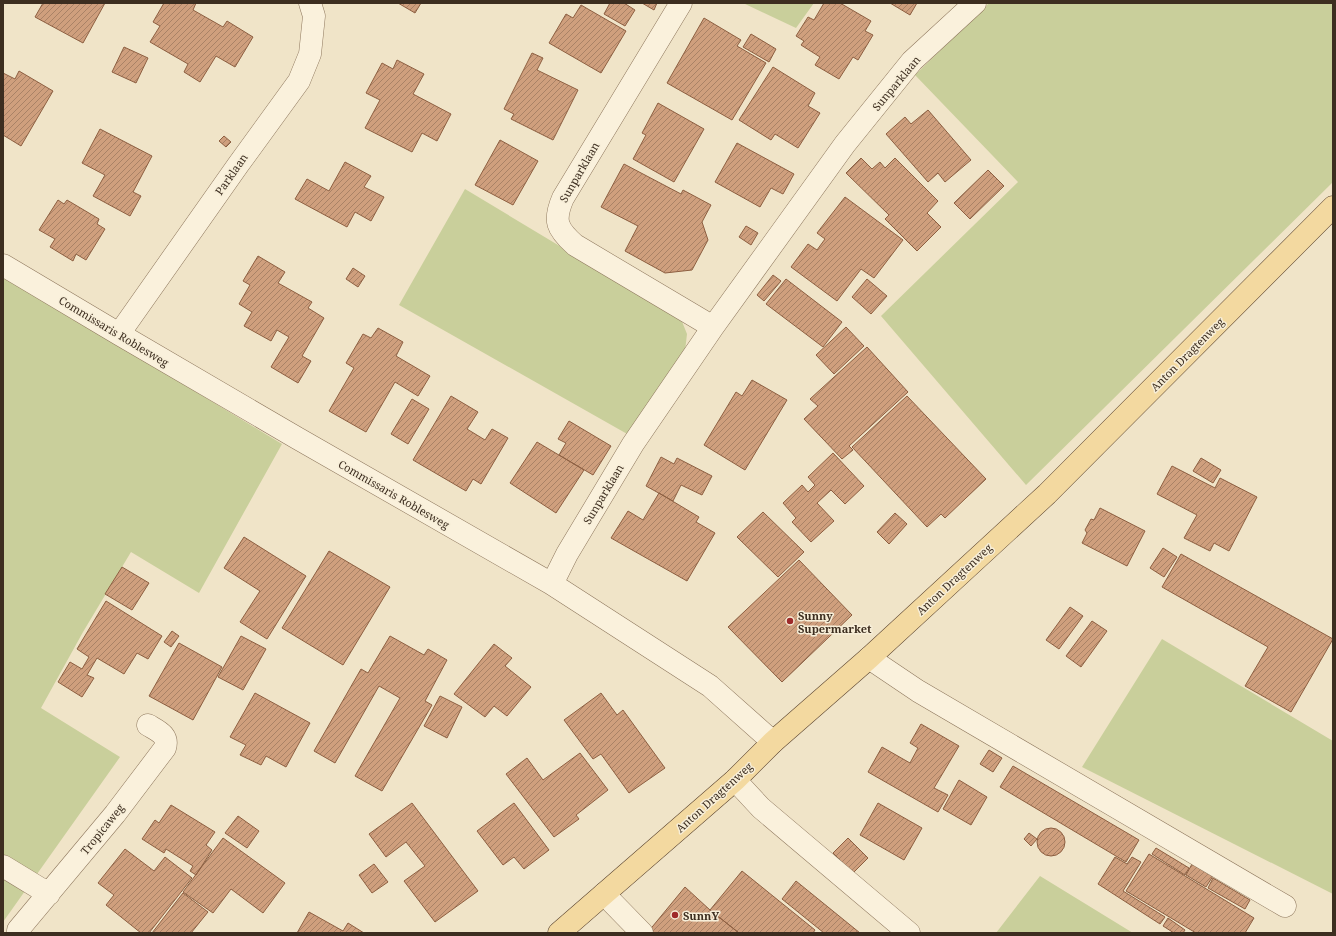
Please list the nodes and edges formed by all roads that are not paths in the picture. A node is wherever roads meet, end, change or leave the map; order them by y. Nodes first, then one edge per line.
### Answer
1 (310, 3) edge
2 (681, 3) edge
3 (975, 3) edge
4 (1333, 207) edge
5 (3, 265) edge
6 (713, 326) junction
7 (119, 334) junction
8 (552, 584) junction
9 (869, 658) junction
10 (148, 725) dead end
11 (774, 742) junction
12 (735, 780) junction
13 (3, 866) edge
14 (49, 894) junction
15 (604, 894) junction
16 (1285, 906) dead end
17 (18, 933) edge
18 (559, 933) edge
19 (642, 933) edge
20 (909, 933) edge

1 - 7 street, Parklaan
2 - 6 street, Sunparklaan
3 - 6 street, Sunparklaan
4 - 9 main road, Anton Dragtenweg
5 - 7 street, Commissaris Roblesweg
6 - 8 street, Sunparklaan
7 - 8 street, Commissaris Roblesweg
8 - 11 street, Commissaris Roblesweg
9 - 11 main road, Anton Dragtenweg
9 - 16 street
10 - 14 street, Tropicaweg
11 - 12 main road, Anton Dragtenweg
12 - 15 main road, Anton Dragtenweg
12 - 20 street
13 - 14 street
14 - 17 street, Tropicaweg
15 - 18 main road, Anton Dragtenweg
15 - 19 street

